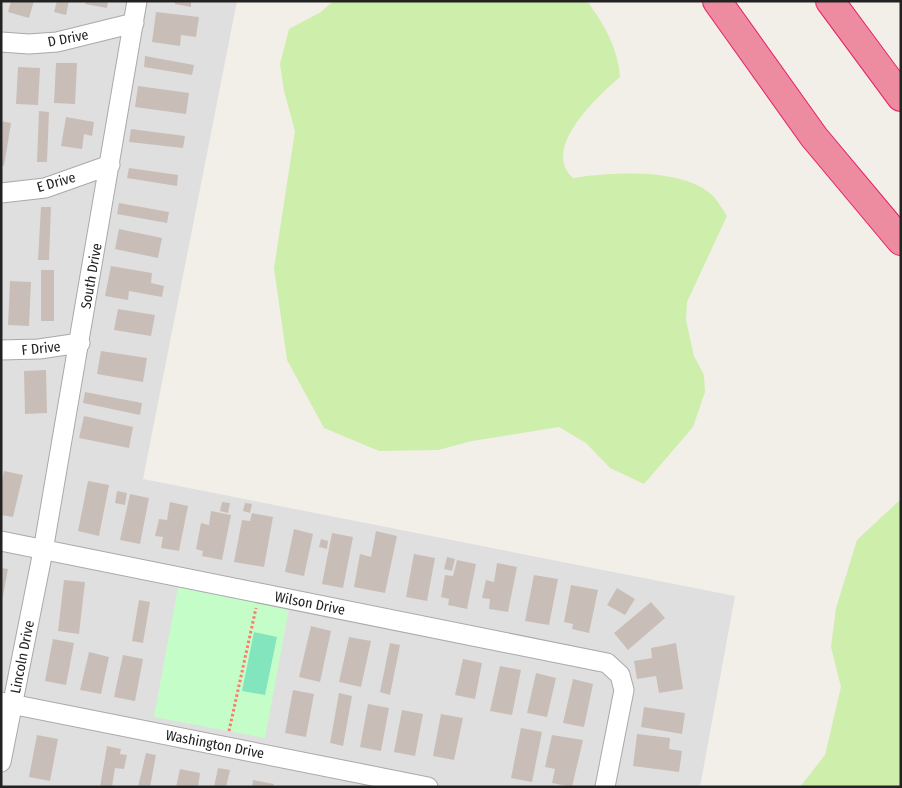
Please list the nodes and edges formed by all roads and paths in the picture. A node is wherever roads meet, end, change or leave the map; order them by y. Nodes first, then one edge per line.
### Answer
1 (137, 1) edge
2 (717, 1) edge
3 (830, 1) edge
4 (134, 23) junction
5 (1, 42) edge
6 (901, 97) edge
7 (110, 166) junction
8 (1, 193) edge
9 (901, 241) edge
10 (80, 343) junction
11 (1, 350) edge
12 (1, 541) edge
13 (43, 551) junction
14 (259, 593) junction
15 (7, 703) edge
16 (226, 746) junction
17 (1, 762) edge
18 (428, 787) edge
19 (605, 787) edge

1 - 4 street, South Drive
2 - 9 highway
3 - 6 highway
4 - 5 street, D Drive
4 - 7 street, South Drive
7 - 8 street, E Drive
7 - 10 street, South Drive
10 - 11 street, F Drive
10 - 13 street, South Drive
12 - 13 street, Wilson Drive
13 - 14 street, Wilson Drive
13 - 15 street, Lincoln Drive
14 - 16 path
14 - 19 street, Wilson Drive
15 - 16 street, Washington Drive
15 - 17 street, Lincoln Drive
16 - 18 street, Washington Drive

